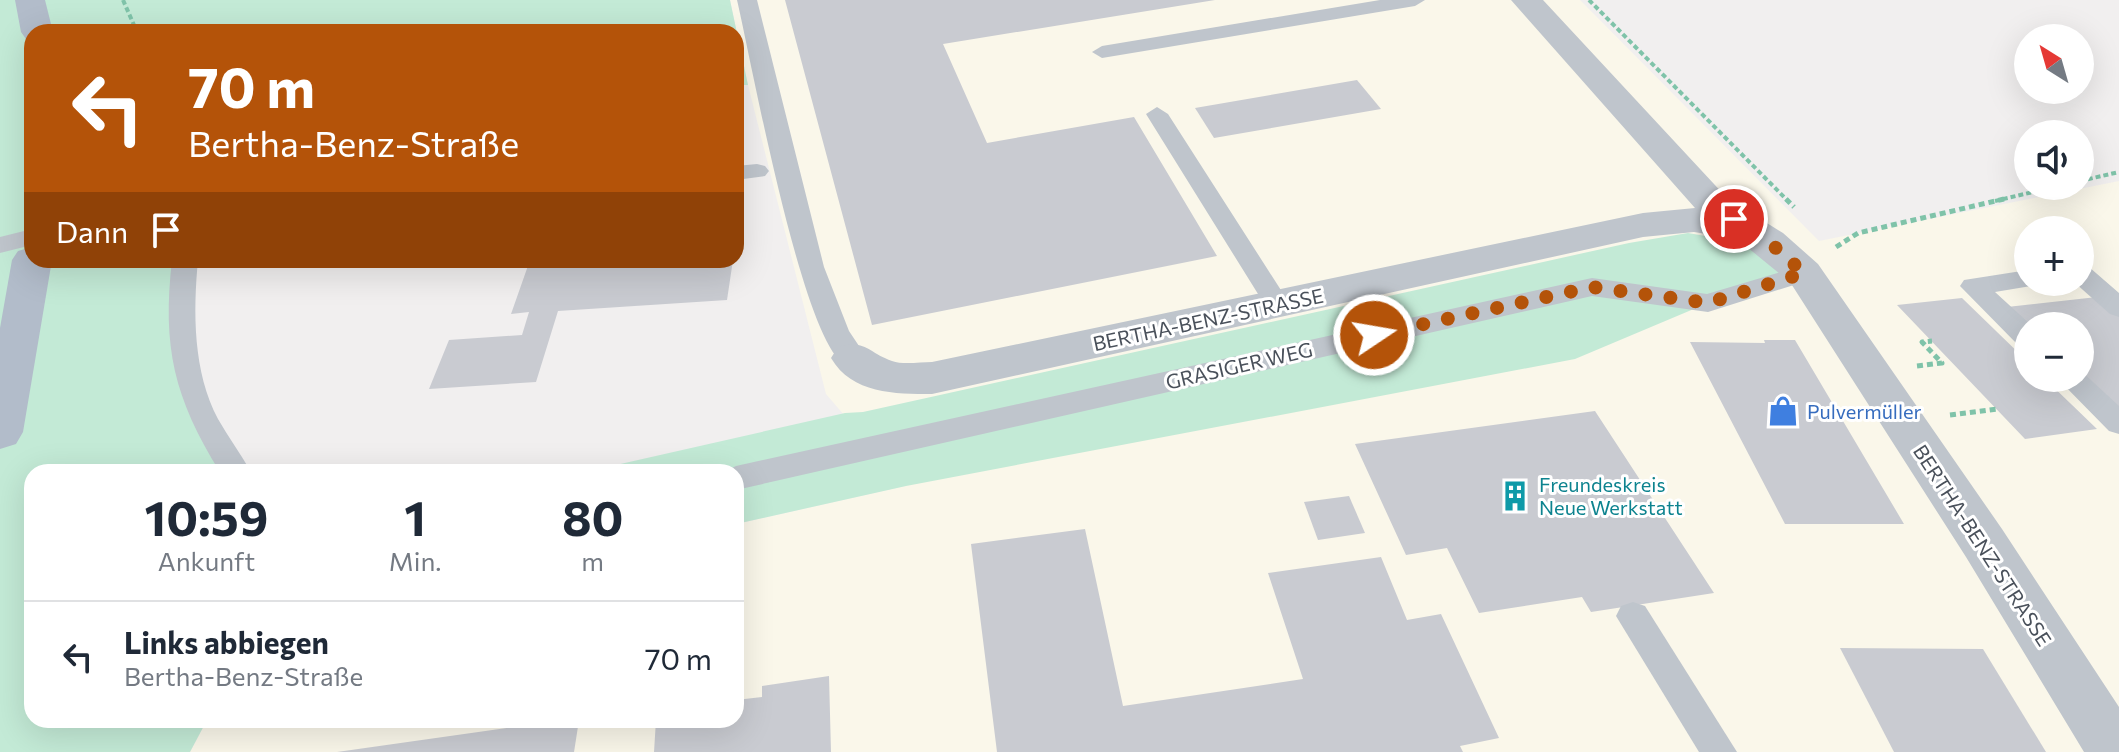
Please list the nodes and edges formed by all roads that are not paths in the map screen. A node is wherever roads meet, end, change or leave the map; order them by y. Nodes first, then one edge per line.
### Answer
1 (30, 0) edge
2 (747, 0) edge
3 (1415, 0) edge
4 (1526, 0) edge
5 (35, 24) edge
6 (1102, 52) dead end
7 (1157, 114) dead end
8 (1755, 233) junction
9 (24, 239) edge
10 (0, 245) edge
11 (31, 268) edge
12 (184, 268) edge
13 (1804, 273) junction
14 (2014, 281) edge
15 (2094, 286) edge
16 (1277, 304) junction
17 (2119, 308) edge
18 (2014, 325) edge
19 (853, 358) joint
20 (2086, 392) edge
21 (2119, 423) edge
22 (0, 432) edge
23 (231, 464) edge
24 (744, 476) edge
25 (1633, 616) dead end
26 (1719, 752) edge
27 (2116, 752) edge

1 - 5 main road
2 - 19 lane
3 - 6 lane
4 - 8 street, BERTHA-BENZ-STRASSE
7 - 16 lane
8 - 13 street, BERTHA-BENZ-STRASSE
8 - 16 street, BERTHA-BENZ-STRASSE
9 - 10 lane
11 - 22 main road
12 - 23 lane
13 - 24 lane, GRASIGER WEG
13 - 27 street, BERTHA-BENZ-STRASSE
14 - 18 lane
15 - 17 lane
16 - 19 street, BERTHA-BENZ-STRASSE
20 - 21 lane
25 - 26 lane

